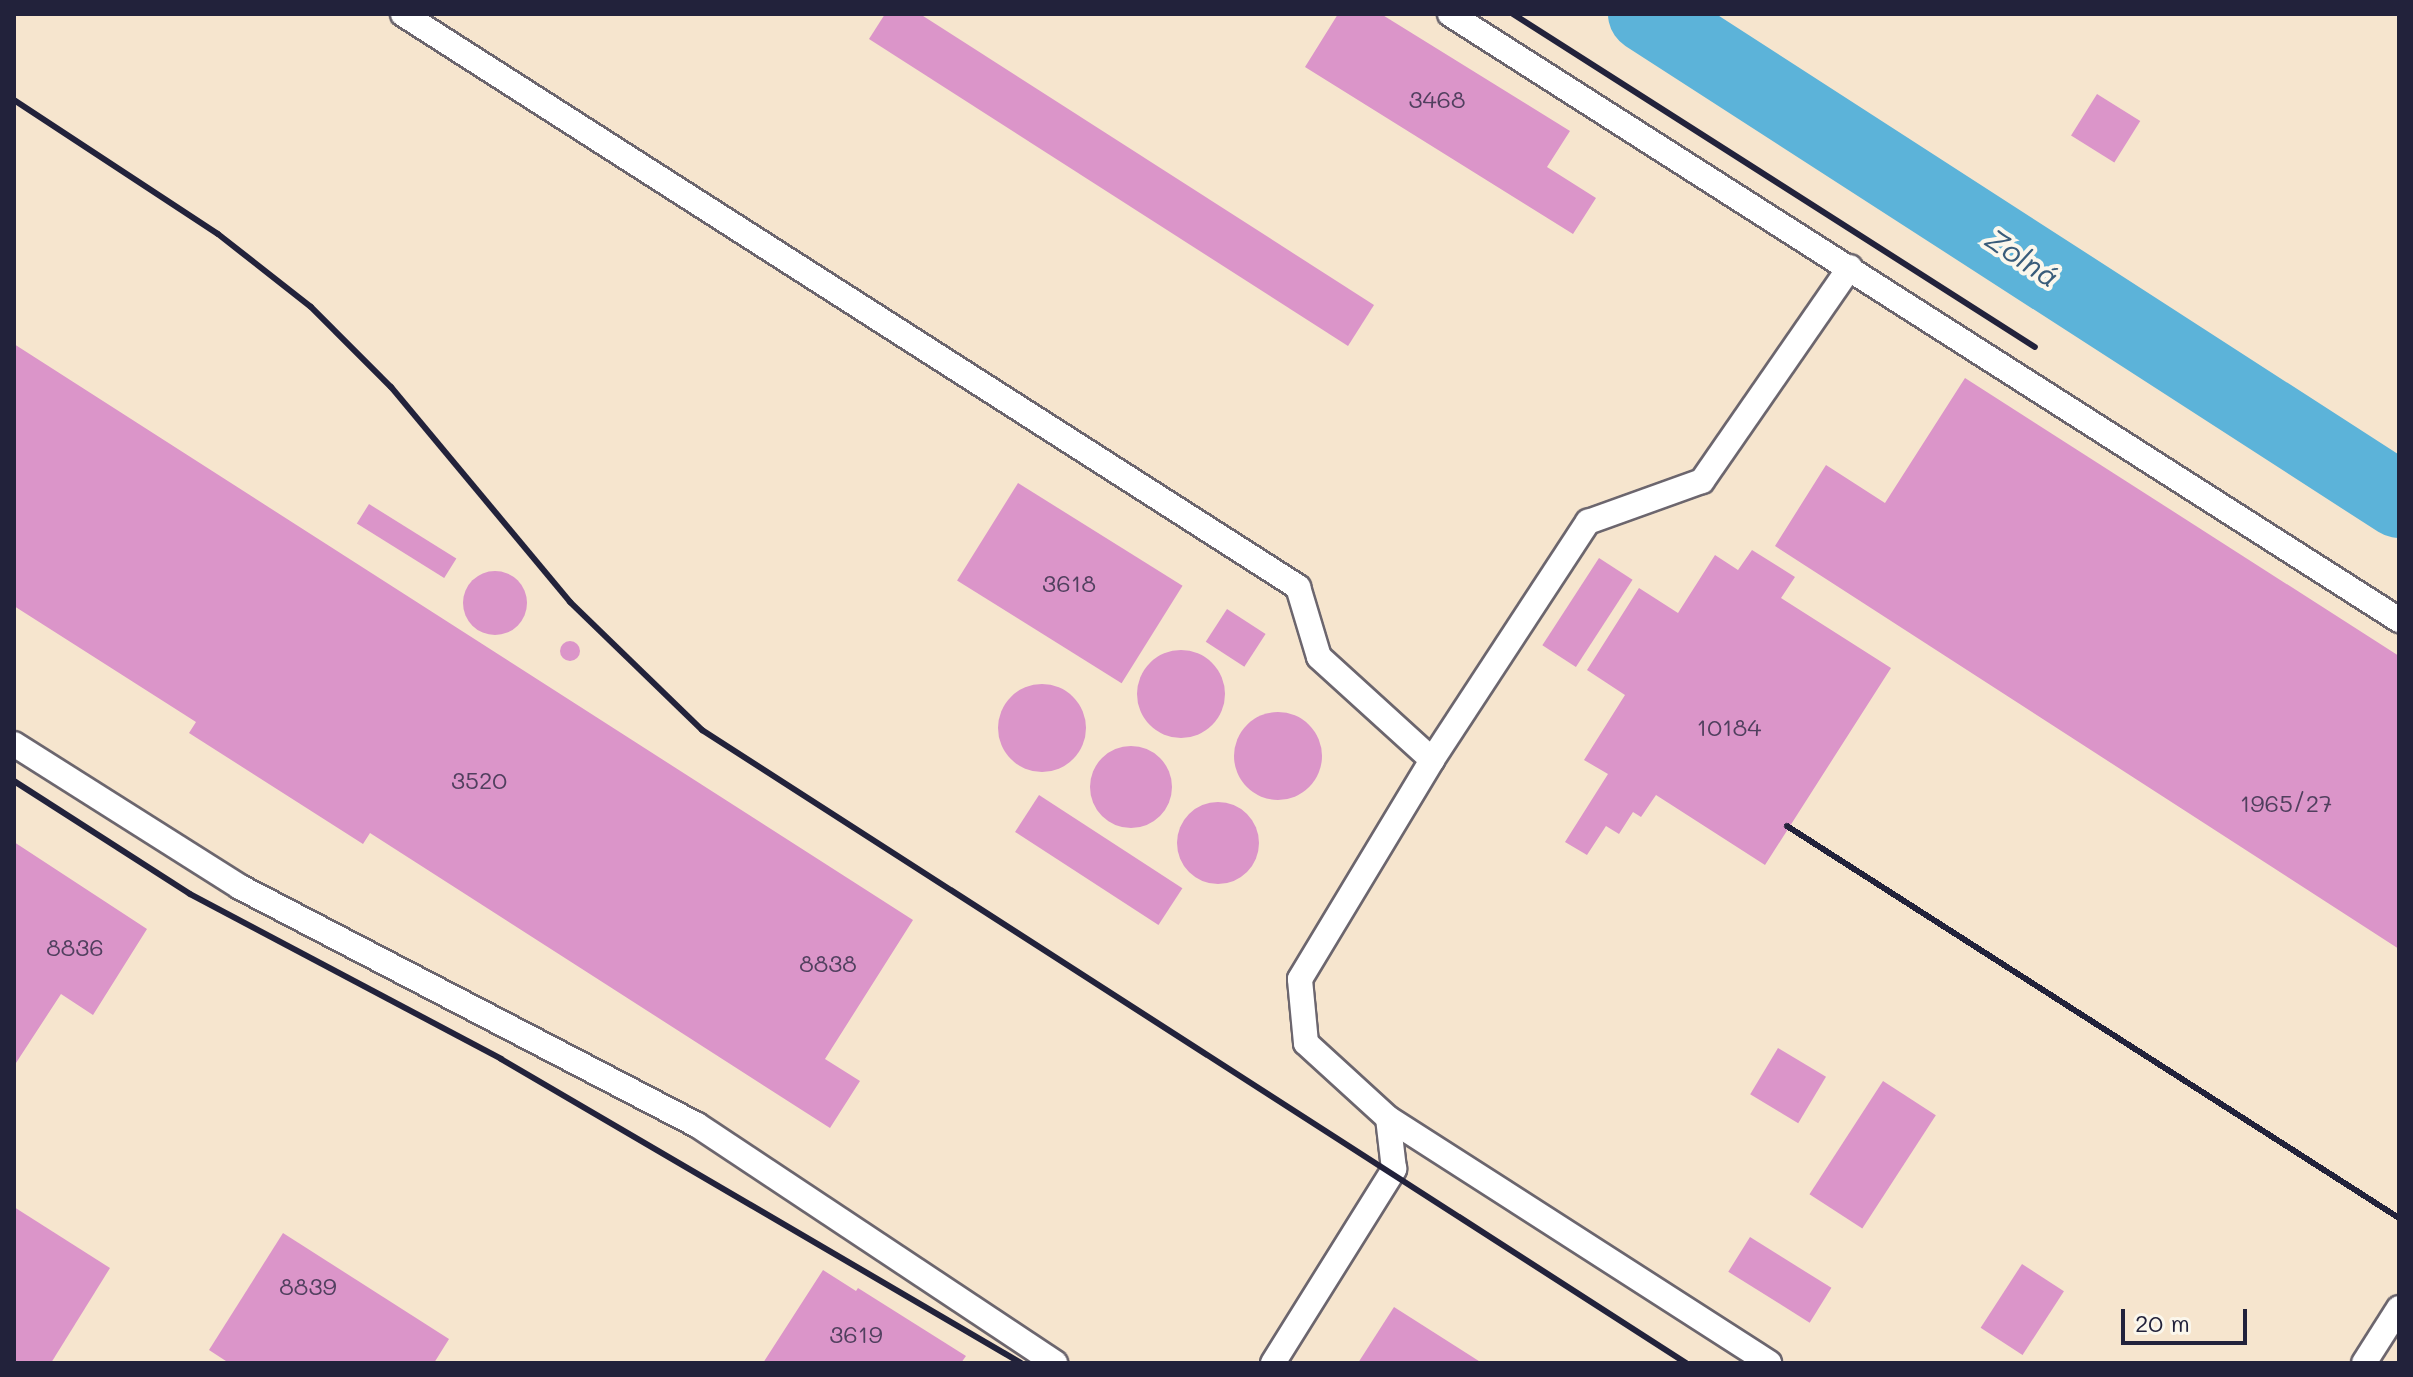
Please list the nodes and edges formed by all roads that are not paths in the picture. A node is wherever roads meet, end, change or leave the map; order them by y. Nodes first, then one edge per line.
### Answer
1 (403, 14) edge
2 (1450, 14) edge
3 (1850, 267) junction
4 (2399, 620) edge
5 (14, 744) edge
6 (1432, 760) junction
7 (1388, 1118) junction
8 (2399, 1308) edge
9 (1055, 1363) edge
10 (1273, 1363) edge
11 (1769, 1363) edge
12 (2364, 1363) edge

1 - 6 lane
2 - 3 lane
3 - 4 lane
3 - 6 lane
5 - 9 lane
6 - 7 lane
7 - 10 lane
7 - 11 lane
8 - 12 lane

